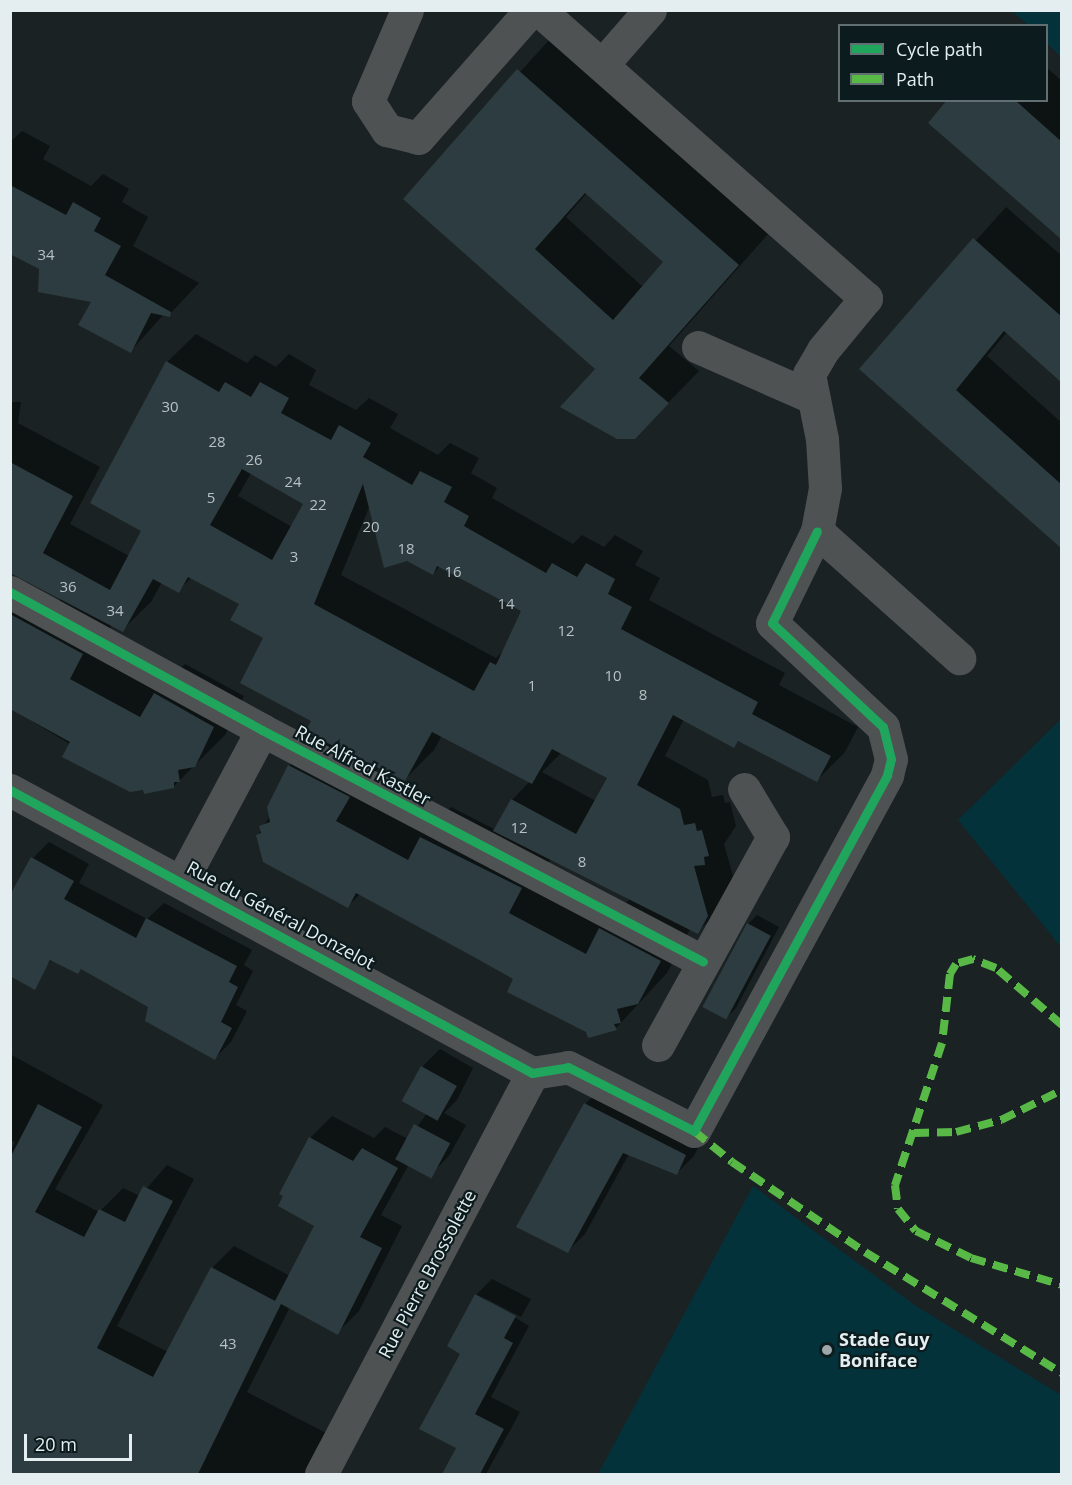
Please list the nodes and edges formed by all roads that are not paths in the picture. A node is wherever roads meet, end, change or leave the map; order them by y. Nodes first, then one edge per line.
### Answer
1 (406, 10) edge
2 (531, 10) edge
3 (539, 10) edge
4 (650, 10) edge
5 (602, 65) junction
6 (698, 347) dead end
7 (812, 397) junction
8 (817, 531) junction
9 (10, 592) edge
10 (959, 658) dead end
11 (262, 730) junction
12 (744, 789) dead end
13 (10, 790) edge
14 (182, 880) junction
15 (703, 962) junction
16 (658, 1046) dead end
17 (532, 1073) junction
18 (321, 1474) edge

1 - 2 street
3 - 5 street
4 - 5 street
5 - 7 street
6 - 7 street
7 - 8 street
8 - 10 street
8 - 17 street
9 - 11 street, Rue Alfred Kastler
11 - 14 street
11 - 15 street, Rue Alfred Kastler
12 - 15 street
13 - 14 street, Rue du Général Donzelot
14 - 17 street, Rue du Général Donzelot
15 - 16 street
17 - 18 street, Rue Pierre Brossolette

